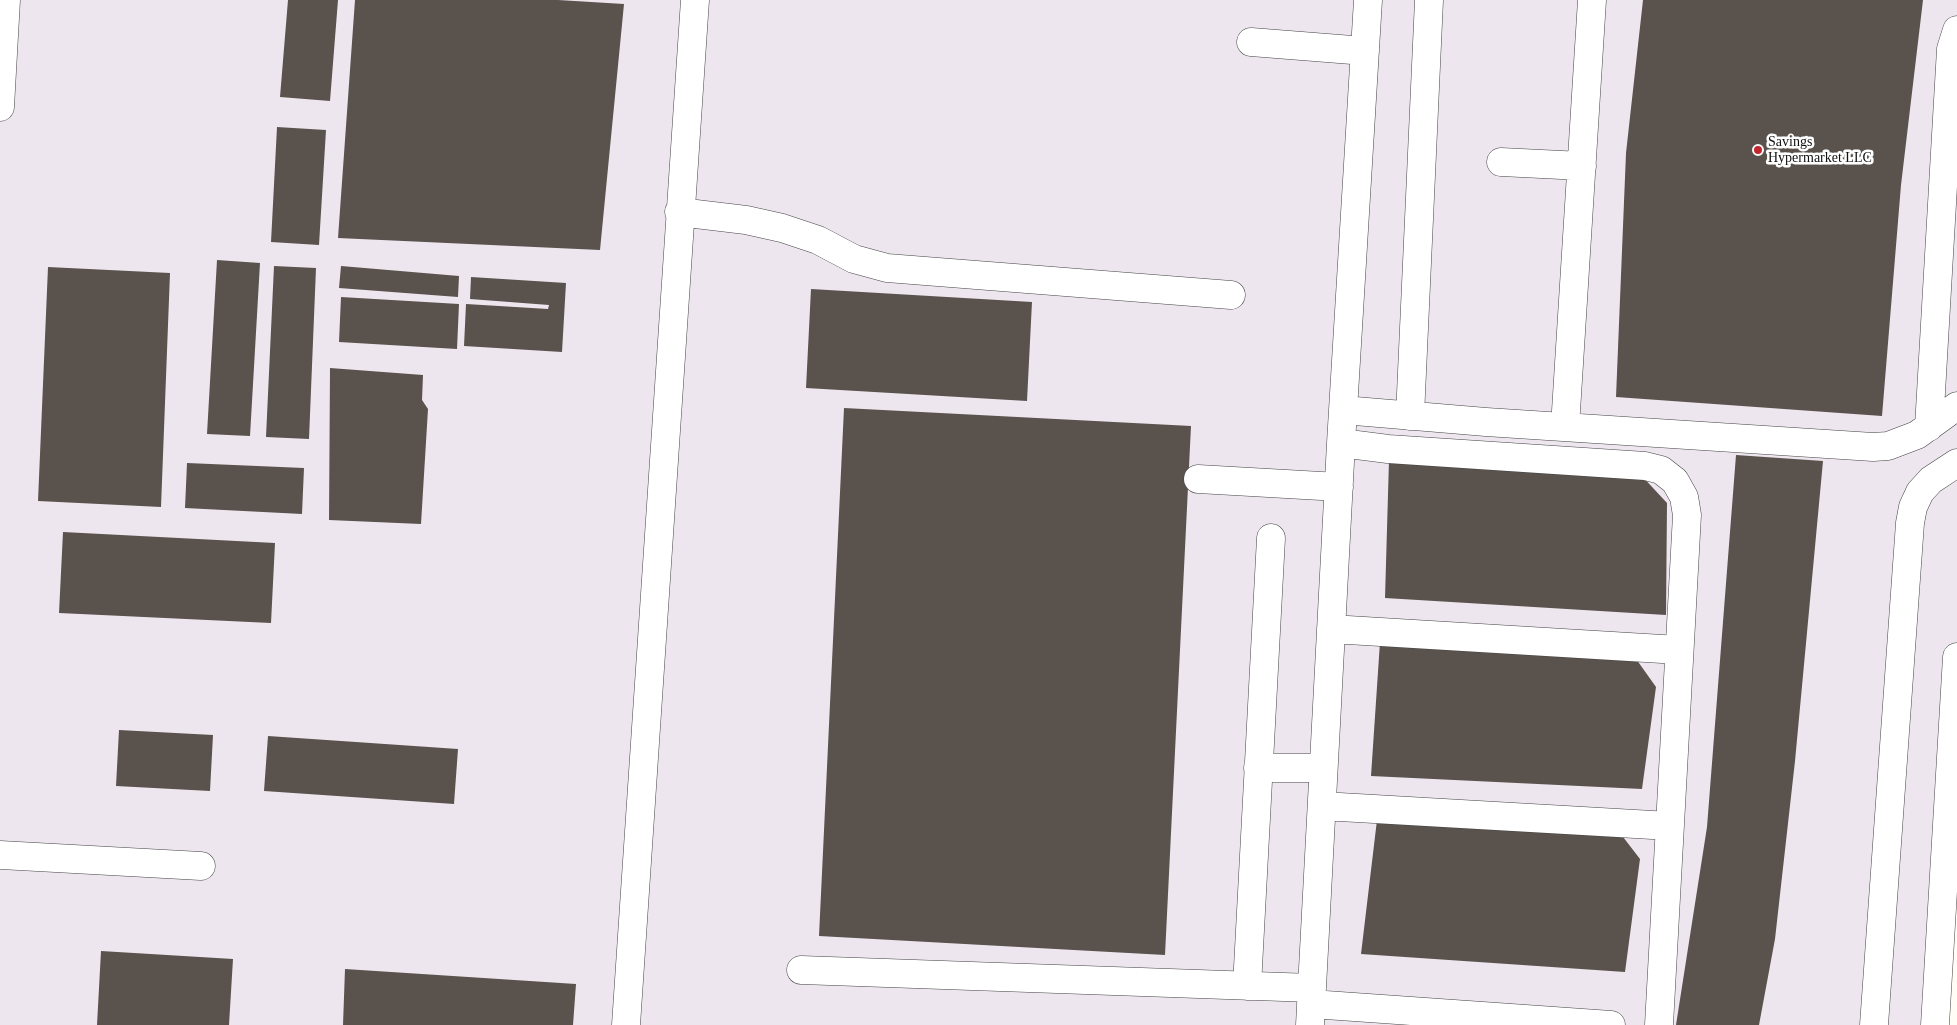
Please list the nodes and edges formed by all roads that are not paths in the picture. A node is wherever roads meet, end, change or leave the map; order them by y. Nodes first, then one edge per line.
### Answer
1 (6, 0) edge
2 (694, 0) edge
3 (1368, 0) edge
4 (1429, 0) edge
5 (1592, 0) edge
6 (1957, 30) edge
7 (1251, 42) dead end
8 (1365, 52) junction
9 (0, 107) edge
10 (1502, 162) dead end
11 (1582, 166) junction
12 (679, 212) junction
13 (1231, 295) dead end
14 (1957, 406) edge
15 (1344, 410) junction
16 (1410, 416) junction
17 (1565, 427) junction
18 (1930, 427) junction
19 (1341, 443) junction
20 (1957, 463) edge
21 (1198, 479) dead end
22 (1339, 487) junction
23 (1271, 538) dead end
24 (1331, 630) junction
25 (1680, 650) junction
26 (1957, 657) edge
27 (1258, 768) junction
28 (1324, 768) junction
29 (1322, 806) junction
30 (1670, 826) junction
31 (0, 855) edge
32 (201, 866) dead end
33 (801, 970) dead end
34 (1247, 986) junction
35 (1311, 1006) edge
36 (626, 1025) edge
37 (1612, 1025) edge
38 (1659, 1025) edge
39 (1874, 1025) edge
40 (1935, 1025) edge

1 - 9 street
2 - 12 street
3 - 8 street
4 - 16 street
5 - 11 street
6 - 18 street
7 - 8 street
8 - 15 street
10 - 11 street
11 - 17 street
12 - 13 street
12 - 36 street
14 - 18 street
15 - 16 street
15 - 19 street
16 - 17 street
17 - 18 street
19 - 22 street
19 - 25 street
20 - 39 street
21 - 22 street
22 - 24 street
23 - 27 street
24 - 25 street
24 - 28 street
25 - 30 street
26 - 40 street
27 - 28 street
27 - 34 street
28 - 29 street
29 - 30 street
29 - 35 street
30 - 38 street
31 - 32 street
33 - 34 street
34 - 35 street
35 - 37 street

